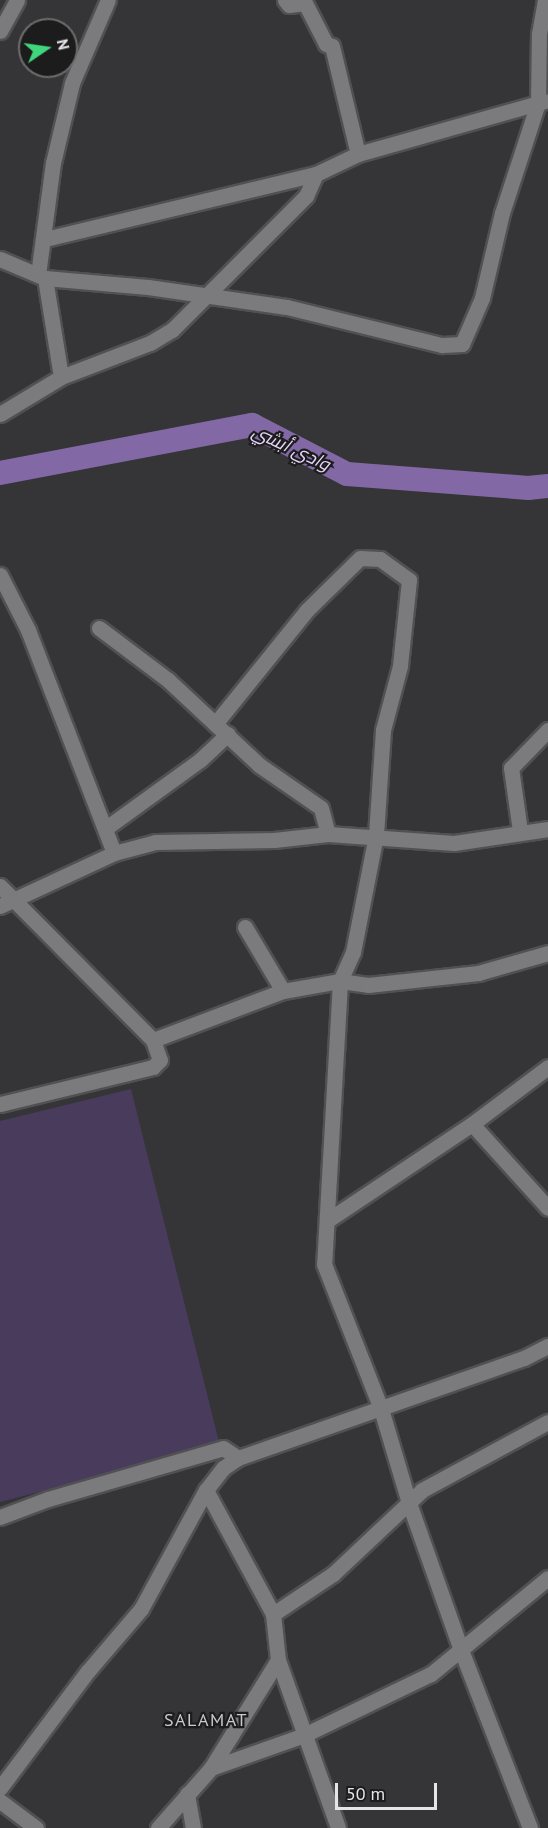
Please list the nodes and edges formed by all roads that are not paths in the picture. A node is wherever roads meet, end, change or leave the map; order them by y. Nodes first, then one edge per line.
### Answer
1 (16, 0) edge
2 (108, 0) edge
3 (285, 0) edge
4 (545, 0) edge
5 (0, 31) edge
6 (543, 101) edge
7 (358, 154) junction
8 (316, 174) junction
9 (45, 238) junction
10 (0, 259) edge
11 (42, 276) junction
12 (209, 296) junction
13 (61, 377) junction
14 (0, 414) edge
15 (0, 575) edge
16 (99, 628) dead end
17 (215, 724) junction
18 (548, 730) edge
19 (228, 735) junction
20 (106, 828) junction
21 (548, 830) edge
22 (520, 831) junction
23 (328, 834) junction
24 (376, 835) junction
25 (114, 853) junction
26 (0, 886) edge
27 (7, 902) edge
28 (245, 927) dead end
29 (548, 953) edge
30 (340, 981) junction
31 (283, 991) junction
32 (153, 1040) junction
33 (548, 1066) edge
34 (0, 1104) edge
35 (472, 1124) junction
36 (548, 1208) edge
37 (328, 1220) junction
38 (548, 1346) edge
39 (381, 1409) junction
40 (548, 1422) edge
41 (238, 1458) junction
42 (206, 1490) junction
43 (409, 1503) junction
44 (0, 1518) edge
45 (548, 1578) edge
46 (273, 1614) junction
47 (461, 1650) junction
48 (278, 1660) junction
49 (304, 1735) junction
50 (211, 1768) junction
51 (0, 1788) edge
52 (187, 1794) junction
53 (0, 1801) edge
54 (36, 1828) edge
55 (158, 1828) edge
56 (193, 1828) edge
57 (338, 1828) edge
58 (530, 1828) edge

1 - 5 street
2 - 9 street
3 - 7 street
4 - 6 street
6 - 7 street
6 - 12 street
7 - 8 street
8 - 9 street
8 - 12 street
9 - 11 street
10 - 11 street
11 - 12 street
11 - 13 street
12 - 13 street
13 - 14 street
15 - 20 street
16 - 17 street
17 - 19 street
17 - 24 street
18 - 22 street
19 - 20 street
19 - 23 street
20 - 25 street
21 - 22 street
22 - 24 street
23 - 24 street
23 - 25 street
24 - 30 street
25 - 27 street
26 - 27 street
27 - 32 street
28 - 31 street
29 - 30 street
30 - 31 street
30 - 37 street
31 - 32 street
32 - 34 street
33 - 35 street
35 - 36 street
35 - 37 street
37 - 39 street
38 - 39 street
39 - 41 street
39 - 43 street
40 - 43 street
41 - 42 street
41 - 44 street
42 - 46 street
42 - 51 street
43 - 46 street
43 - 47 street
45 - 47 street
46 - 48 street
47 - 49 street
47 - 58 street
48 - 49 street
48 - 50 street
49 - 50 street
49 - 57 street
50 - 52 street
52 - 55 street
52 - 56 street
53 - 54 street

